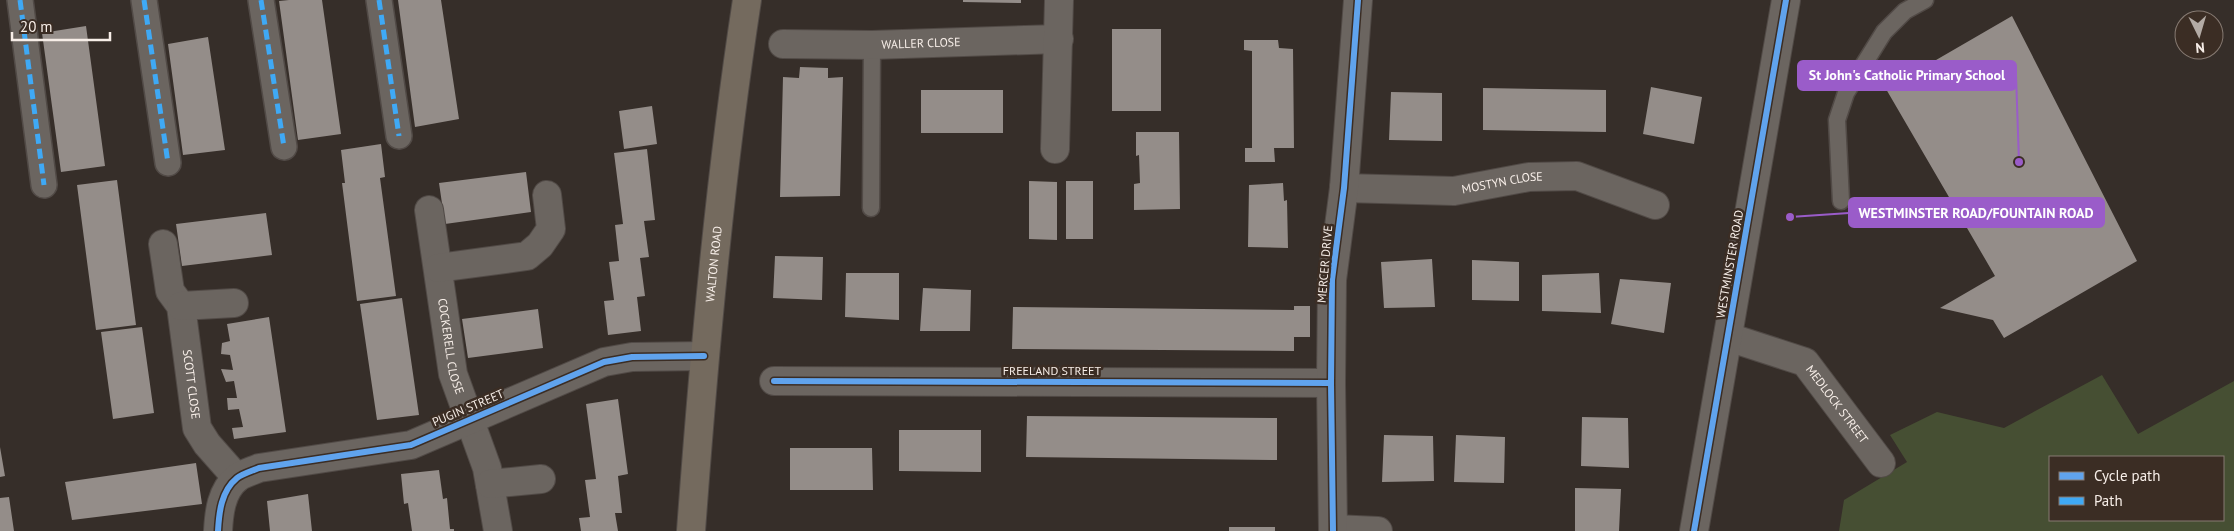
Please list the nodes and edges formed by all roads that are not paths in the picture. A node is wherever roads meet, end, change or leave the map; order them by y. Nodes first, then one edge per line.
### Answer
1 (20, 0) edge
2 (144, 0) edge
3 (261, 0) edge
4 (379, 0) edge
5 (747, 0) edge
6 (1059, 0) edge
7 (1358, 0) edge
8 (1786, 0) edge
9 (1925, 0) edge
10 (1059, 39) junction
11 (783, 44) dead end
12 (872, 45) junction
13 (399, 136) dead end
14 (284, 147) dead end
15 (1055, 149) dead end
16 (168, 163) dead end
17 (44, 184) dead end
18 (1344, 188) junction
19 (547, 195) dead end
20 (1841, 201) dead end
21 (1655, 205) dead end
22 (871, 208) dead end
23 (429, 210) dead end
24 (163, 244) dead end
25 (438, 268) junction
26 (234, 303) dead end
27 (181, 306) junction
28 (1728, 338) junction
29 (704, 356) junction
30 (774, 381) dead end
31 (1330, 383) junction
32 (470, 420) junction
33 (1881, 463) dead end
34 (237, 478) junction
35 (541, 479) dead end
36 (490, 484) junction
37 (1334, 530) edge
38 (218, 531) edge
39 (498, 531) edge
40 (691, 531) edge
41 (1378, 531) edge
42 (1694, 531) edge

1 - 17 street
2 - 16 street
3 - 14 street
4 - 13 street
5 - 29 highway, WALTON ROAD
6 - 10 street
7 - 18 street, MERCER DRIVE
8 - 28 street, WESTMINSTER ROAD
9 - 20 lane
10 - 12 street, WALLER CLOSE
10 - 15 street
11 - 12 street, WALLER CLOSE
12 - 22 lane
18 - 21 street, MOSTYN CLOSE
18 - 31 street, MERCER DRIVE
19 - 25 street
23 - 25 street, COCKERELL CLOSE
24 - 27 street, SCOTT CLOSE
25 - 32 street, COCKERELL CLOSE
26 - 27 street
27 - 34 street, SCOTT CLOSE
28 - 33 street, MEDLOCK STREET
28 - 42 street, WESTMINSTER ROAD
29 - 32 street, PUGIN STREET
29 - 40 highway, WALTON ROAD
30 - 31 street, FREELAND STREET
31 - 37 street, MERCER DRIVE
32 - 34 street, PUGIN STREET
32 - 36 street, COCKERELL CLOSE
34 - 38 street
35 - 36 street
36 - 39 street, COCKERELL CLOSE
37 - 41 street

